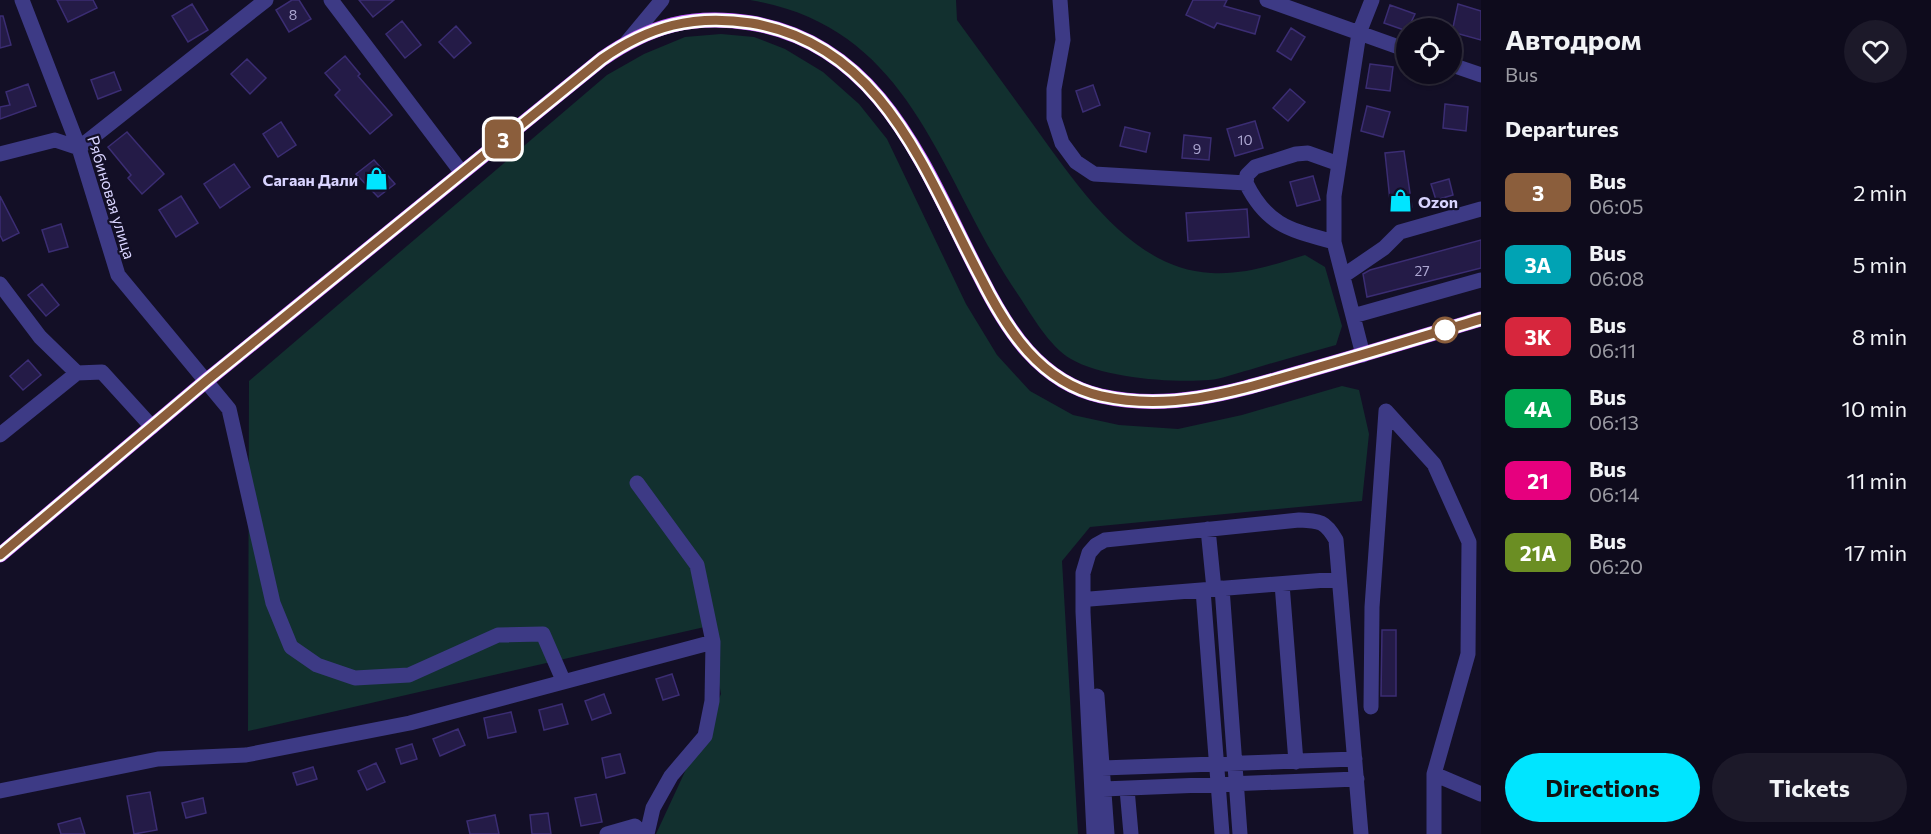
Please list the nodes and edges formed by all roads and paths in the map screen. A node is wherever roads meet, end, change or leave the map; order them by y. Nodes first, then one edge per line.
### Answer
1 (22, 0) edge
2 (266, 0) edge
3 (331, 0) edge
4 (662, 0) edge
5 (1060, 0) edge
6 (1267, 0) edge
7 (1372, 0) edge
8 (1359, 33) junction
9 (627, 42) junction
10 (1396, 46) edge
11 (1462, 68) edge
12 (1481, 75) edge
13 (79, 148) junction
14 (0, 154) edge
15 (1339, 164) junction
16 (462, 173) junction
17 (1246, 183) junction
18 (1481, 208) edge
19 (1334, 242) junction
20 (1343, 276) junction
21 (1481, 280) edge
22 (2, 291) edge
23 (1353, 316) junction
24 (1481, 319) edge
25 (1363, 355) junction
26 (77, 373) junction
27 (206, 381) junction
28 (152, 427) junction
29 (0, 435) edge
30 (637, 483) dead end
31 (1208, 529) junction
32 (1124, 538) junction
33 (0, 555) edge
34 (1339, 579) junction
35 (1282, 584) junction
36 (1213, 589) junction
37 (1090, 599) junction
38 (713, 642) junction
39 (563, 680) junction
40 (1371, 707) dead end
41 (1355, 759) junction
42 (1296, 762) junction
43 (1217, 764) junction
44 (1235, 764) junction
45 (1102, 768) junction
46 (1434, 774) junction
47 (1357, 779) junction
48 (1236, 784) junction
49 (1218, 785) junction
50 (1104, 789) junction
51 (1127, 789) junction
52 (0, 791) edge
53 (1481, 794) edge
54 (607, 834) edge
55 (644, 834) edge
56 (1094, 834) edge
57 (1107, 834) edge
58 (1131, 834) edge
59 (1222, 834) edge
60 (1240, 834) edge
61 (1361, 834) edge
62 (1434, 834) edge

1 - 13 street, Рябиновая улица
2 - 13 street
3 - 16 street
4 - 9 street
5 - 17 street
6 - 8 street
7 - 8 street
8 - 10 street
8 - 15 street
9 - 16 main road
9 - 25 main road
11 - 12 street
13 - 14 street
13 - 27 street, Рябиновая улица
15 - 17 street
15 - 19 street
16 - 27 main road
17 - 19 street
18 - 20 street
19 - 20 street
20 - 23 street
21 - 23 street
22 - 26 street
23 - 25 street
24 - 25 main road
26 - 28 street
26 - 29 street
27 - 28 main road
27 - 39 street, Рябиновая улица
28 - 33 main road
30 - 38 street
31 - 32 street
31 - 34 street
31 - 36 street
32 - 37 street
32 - 56 street
34 - 35 street
34 - 41 street
35 - 36 street
35 - 42 street
36 - 37 street
36 - 43 street
36 - 44 street
37 - 45 street
38 - 39 street
38 - 55 street
39 - 52 street
40 - 46 street
41 - 42 street
41 - 47 street
42 - 44 street
43 - 44 street
43 - 45 street
43 - 49 street
44 - 48 street
45 - 50 street
46 - 53 street
46 - 62 street
47 - 48 street
47 - 61 street
48 - 49 street
48 - 60 street
49 - 51 street
49 - 59 street
50 - 51 street
50 - 57 street
51 - 58 street
54 - 55 street

